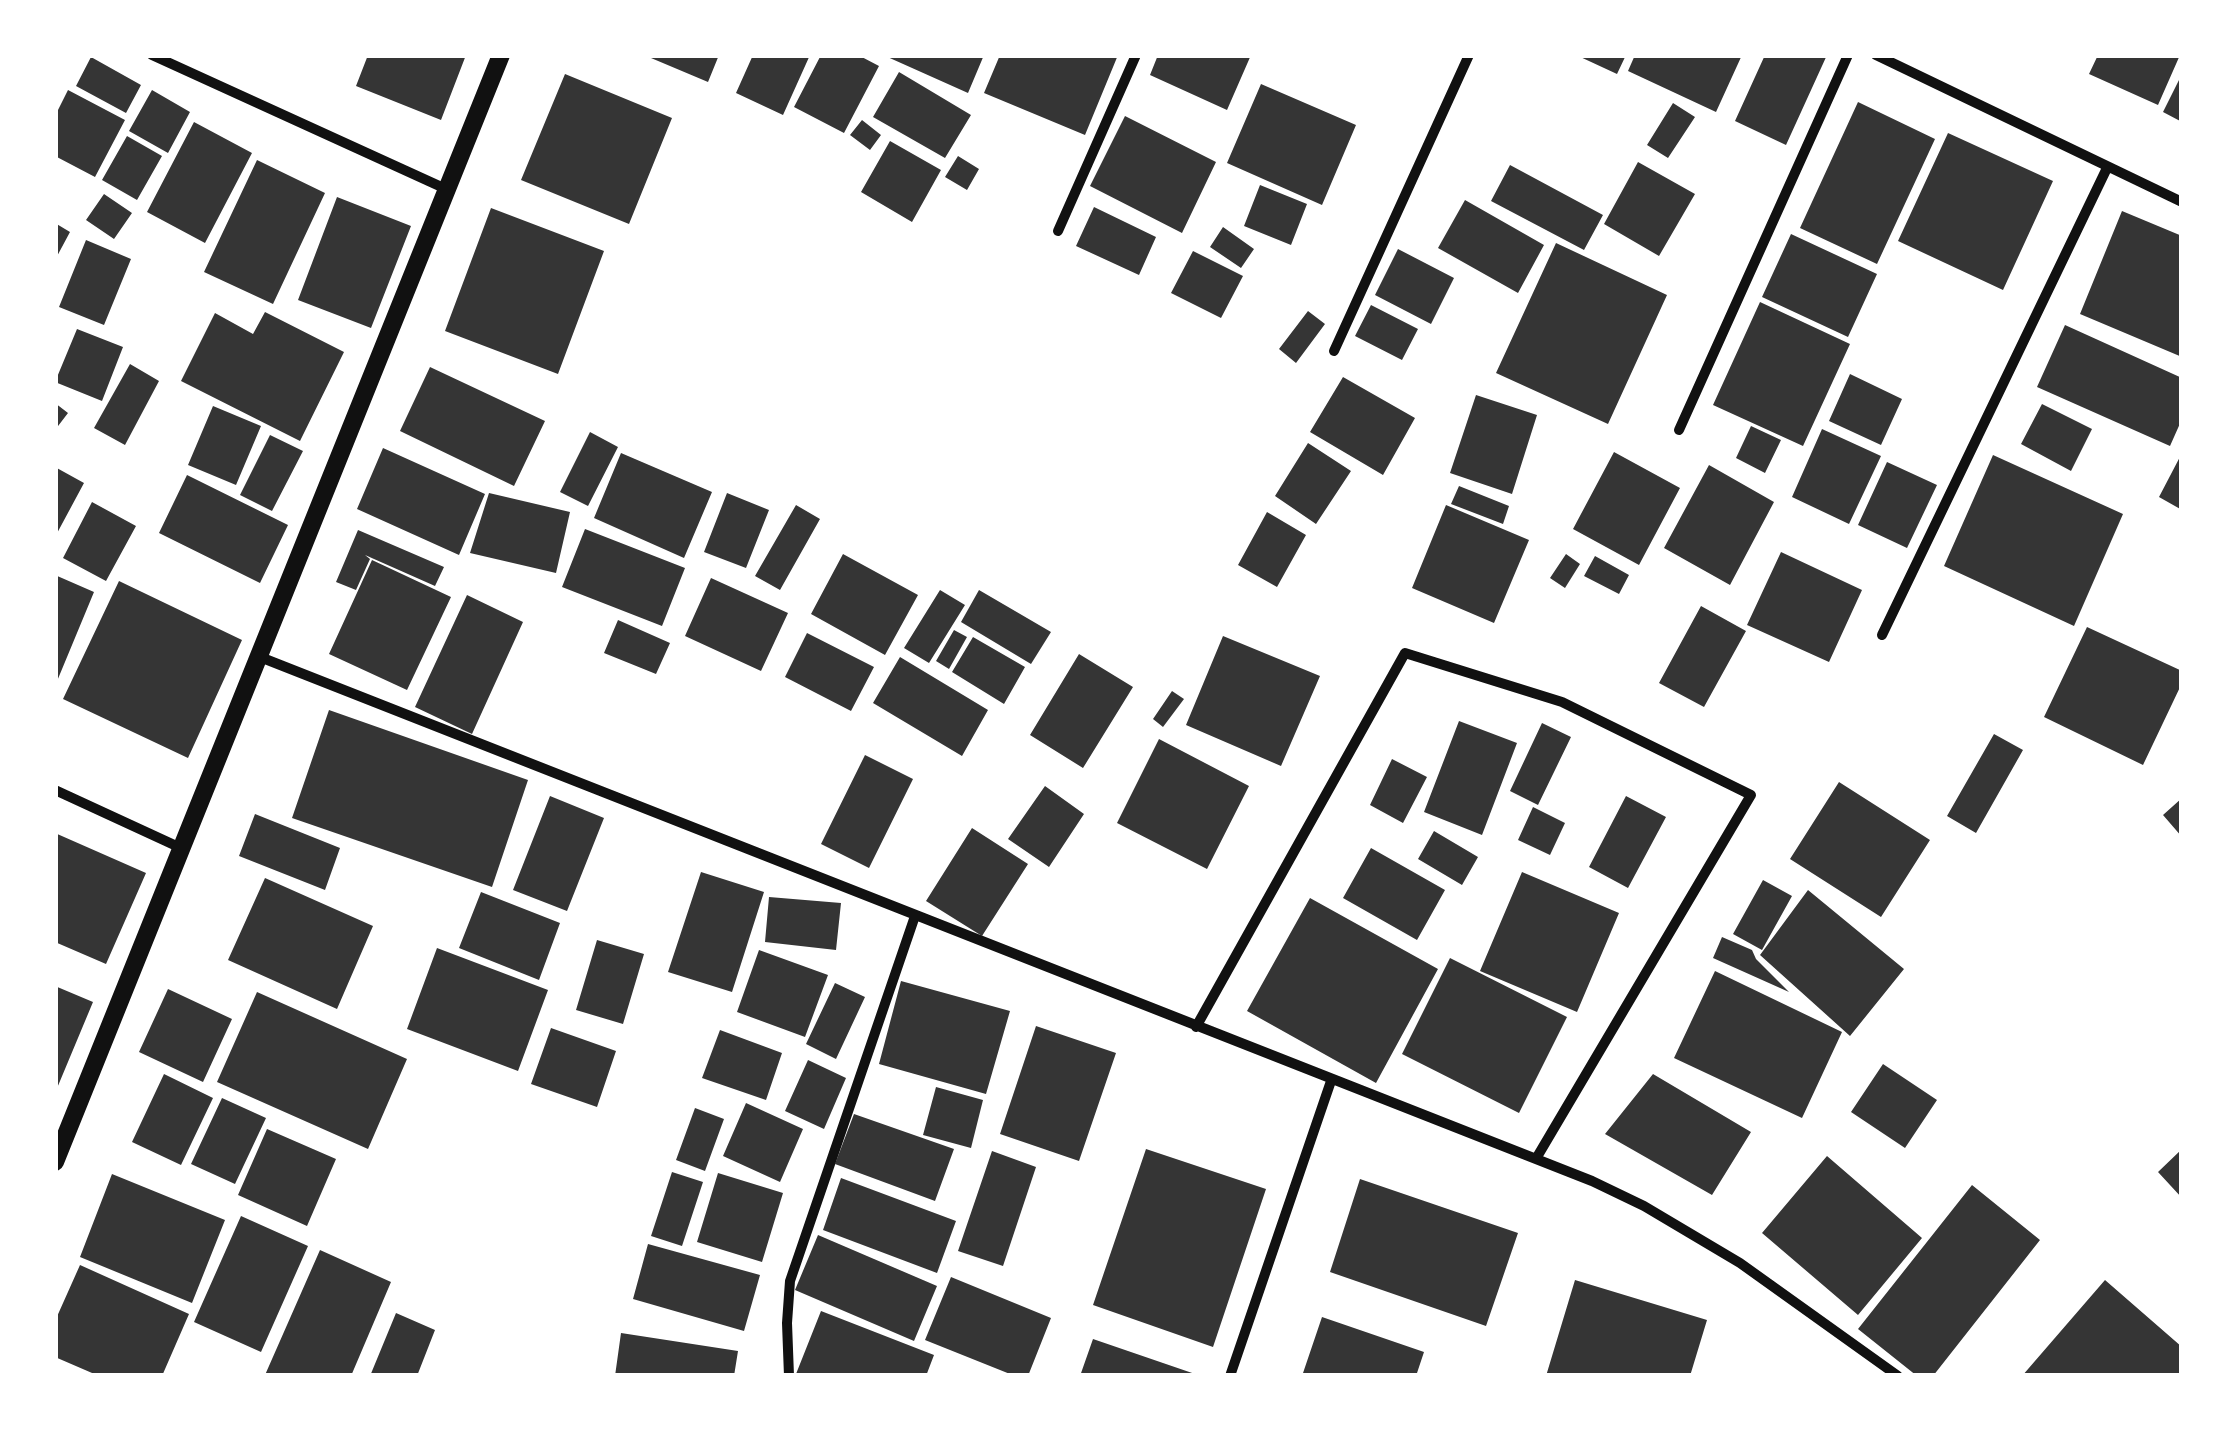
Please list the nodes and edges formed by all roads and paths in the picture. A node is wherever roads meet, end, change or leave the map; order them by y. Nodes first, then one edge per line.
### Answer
1 (152, 55) edge
2 (501, 55) edge
3 (1136, 55) edge
4 (1468, 55) edge
5 (1848, 55) edge
6 (1876, 55) edge
7 (2106, 168) junction
8 (446, 189) junction
9 (2182, 202) edge
10 (1058, 231) dead end
11 (1334, 351) dead end
12 (1679, 430) dead end
13 (1882, 634) dead end
14 (260, 658) junction
15 (55, 790) edge
16 (183, 849) junction
17 (915, 916) junction
18 (1196, 1027) junction
19 (1331, 1081) junction
20 (1537, 1158) junction
21 (55, 1162) edge
22 (789, 1376) edge
23 (1230, 1376) edge
24 (1898, 1376) edge

1 - 8 street
2 - 8 street
3 - 10 street
4 - 11 street
5 - 12 street
6 - 7 street
7 - 9 street
7 - 13 street
8 - 14 street
14 - 16 street
14 - 17 street
15 - 16 street
16 - 21 street
17 - 18 street
17 - 22 street
18 - 19 street
18 - 20 street
19 - 20 street
19 - 23 street
20 - 24 street

